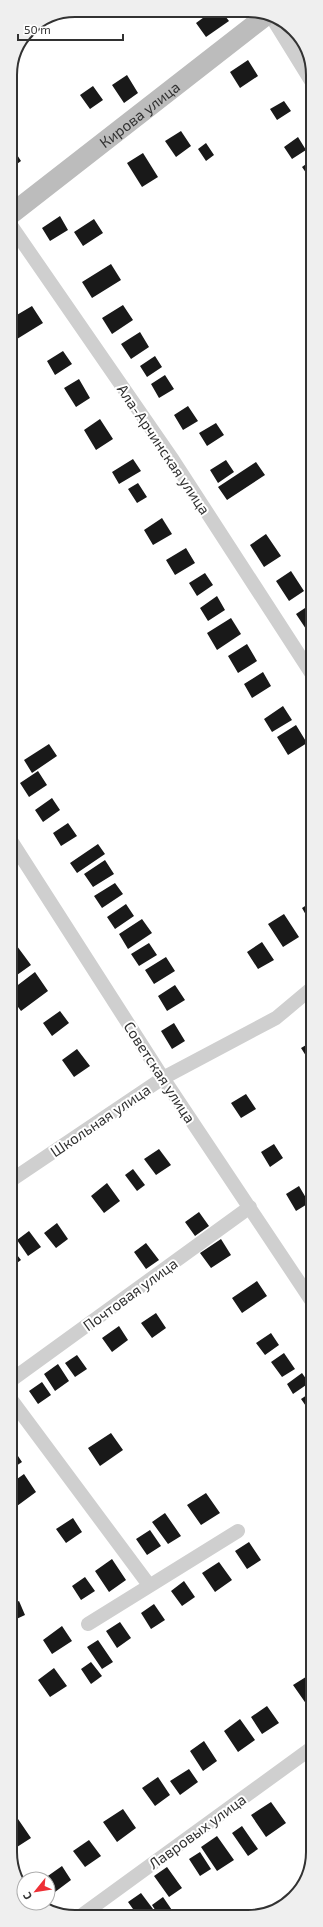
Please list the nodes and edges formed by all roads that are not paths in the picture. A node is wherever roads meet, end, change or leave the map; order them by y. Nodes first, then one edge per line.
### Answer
1 (262, 19) edge
2 (276, 25) edge
3 (306, 73) edge
4 (17, 210) edge
5 (17, 234) edge
6 (306, 665) edge
7 (17, 850) edge
8 (306, 993) edge
9 (163, 1078) junction
10 (17, 1176) edge
11 (250, 1207) junction
12 (306, 1292) edge
13 (17, 1376) edge
14 (17, 1407) edge
15 (238, 1531) dead end
16 (149, 1585) junction
17 (88, 1624) dead end
18 (306, 1752) edge
19 (89, 1910) edge

1 - 4 street, Кирова улица
2 - 3 street
5 - 6 street, Ала-Арчинская улица
7 - 9 street, Советская улица
8 - 9 street, Школьная улица
9 - 10 street, Школьная улица
9 - 11 street, Советская улица
11 - 12 street, Советская улица
11 - 13 street, Почтовая улица
14 - 16 street
15 - 16 street
16 - 17 street
18 - 19 street, Лавровых улица

